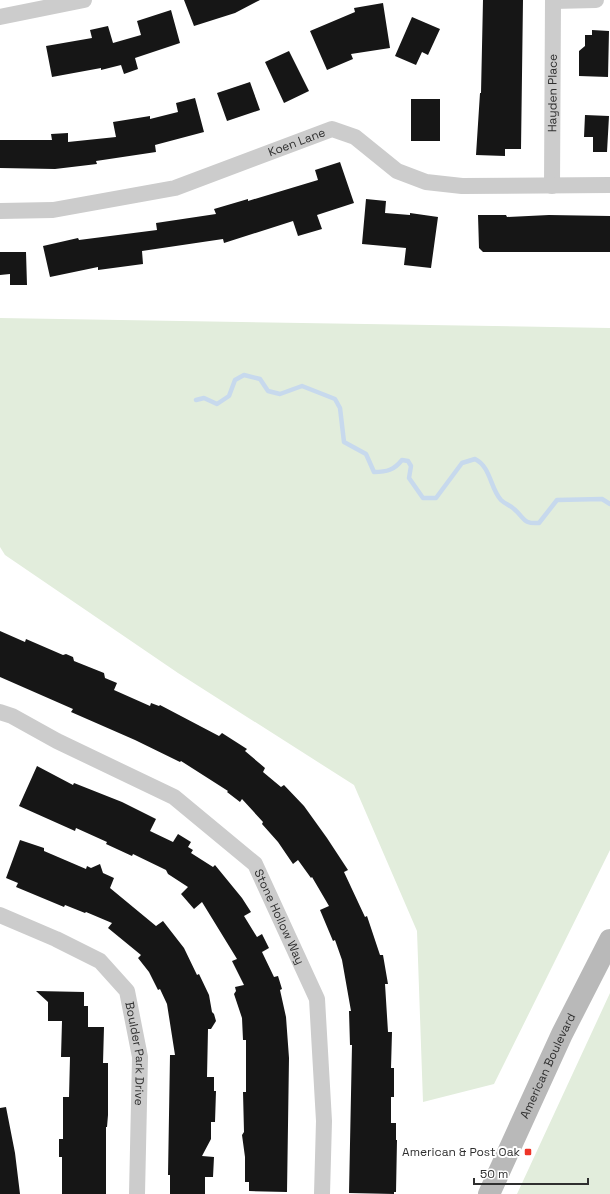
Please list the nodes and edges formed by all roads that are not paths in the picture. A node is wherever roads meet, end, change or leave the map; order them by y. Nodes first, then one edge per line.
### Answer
1 (84, 0) edge
2 (596, 0) edge
3 (553, 1) edge
4 (0, 17) edge
5 (552, 186) junction
6 (610, 186) edge
7 (0, 212) edge
8 (0, 712) edge
9 (0, 915) edge
10 (610, 940) edge
11 (137, 1194) edge
12 (322, 1194) edge
13 (489, 1194) edge

1 - 4 street
2 - 3 street
3 - 5 street, Hayden Place
5 - 6 street, Koen Lane
5 - 7 street, Koen Lane
8 - 12 street, Stone Hollow Way
9 - 11 street, Boulder Park Drive
10 - 13 street, American Boulevard

